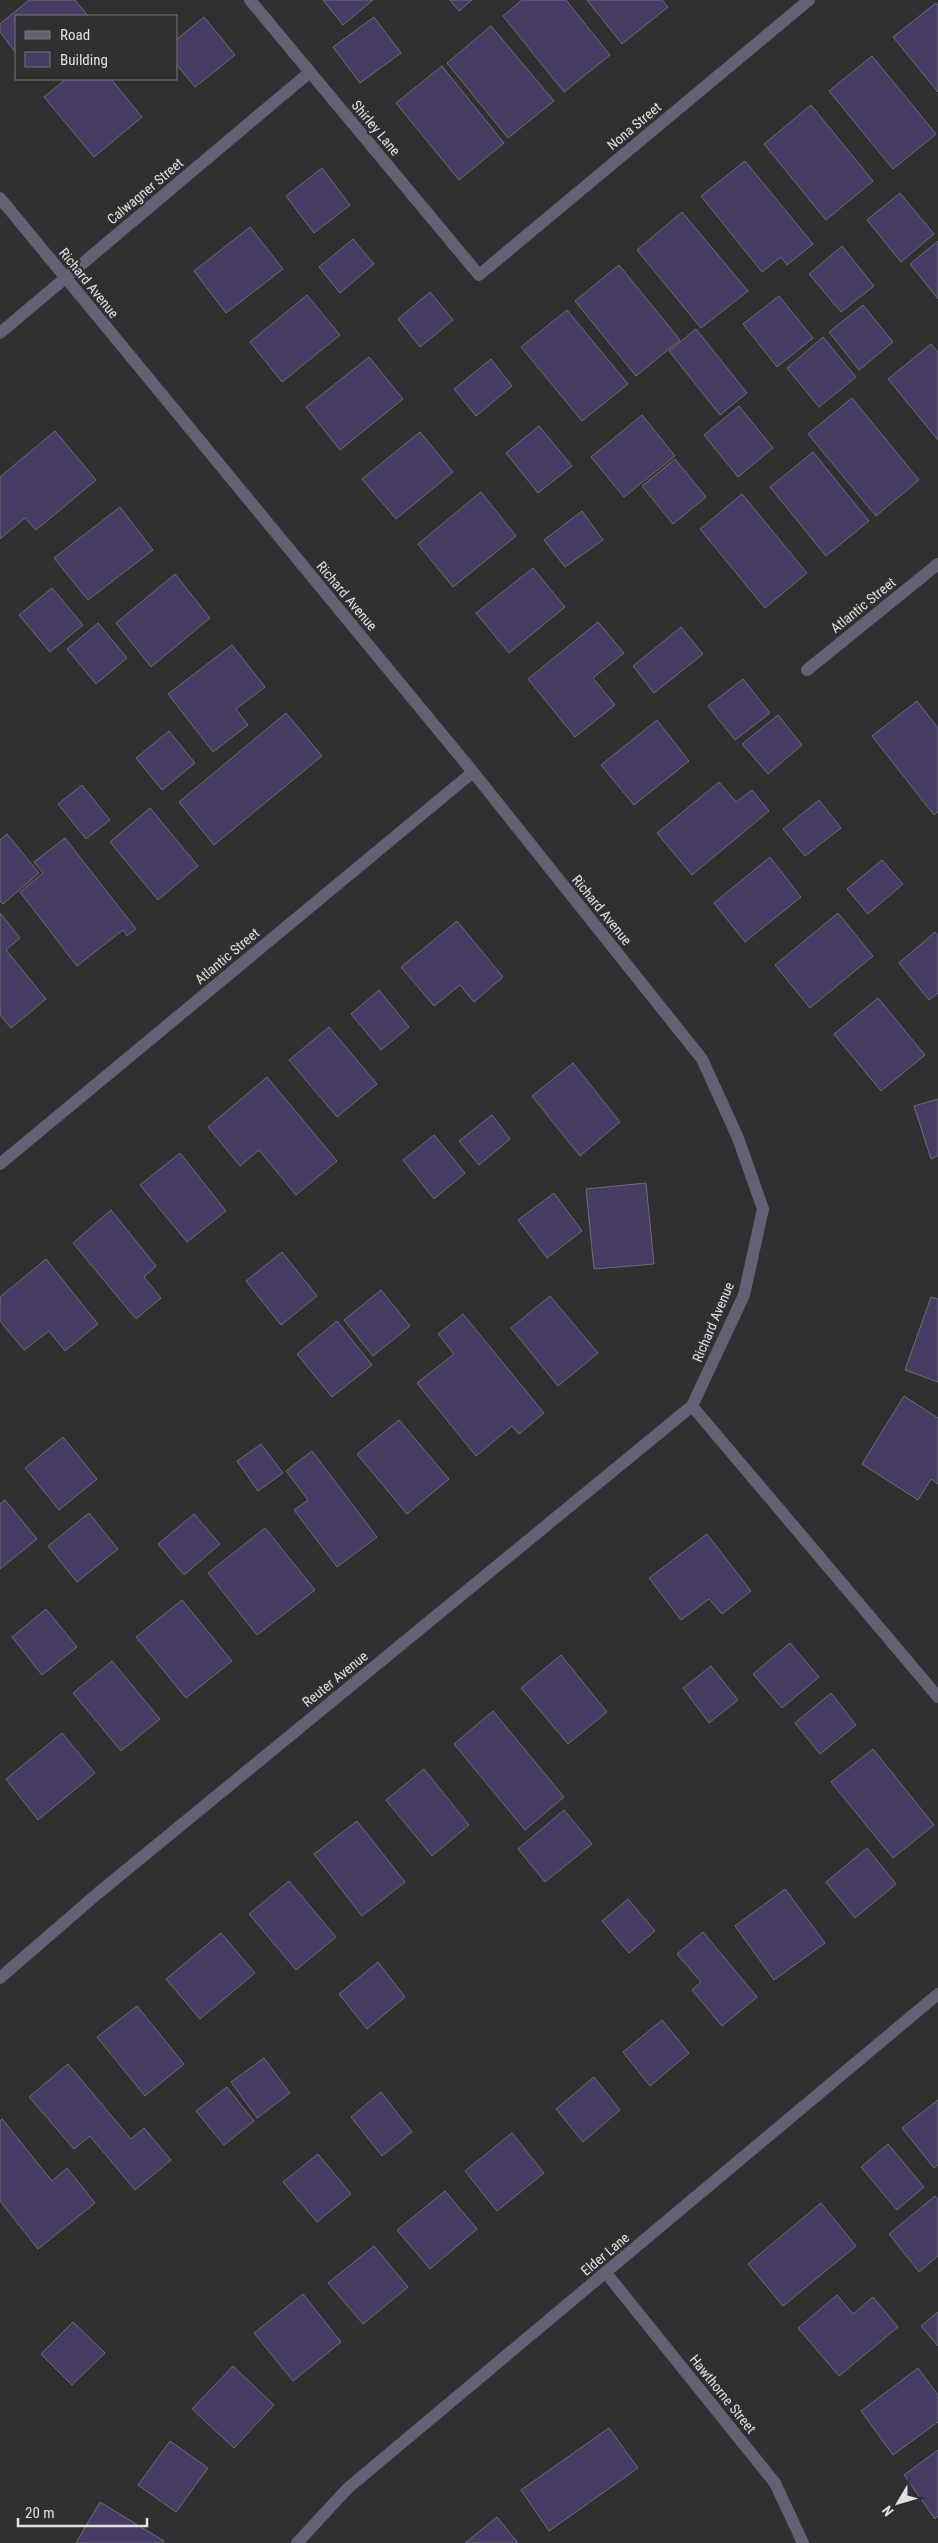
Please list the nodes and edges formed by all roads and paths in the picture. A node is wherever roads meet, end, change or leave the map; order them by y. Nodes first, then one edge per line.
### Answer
1 (250, 0) edge
2 (809, 0) edge
3 (310, 72) junction
4 (0, 198) edge
5 (479, 275) joint
6 (66, 278) junction
7 (0, 333) edge
8 (938, 564) edge
9 (807, 670) dead end
10 (473, 772) junction
11 (0, 1164) edge
12 (692, 1406) junction
13 (938, 1697) edge
14 (0, 1978) edge
15 (938, 1994) edge
16 (606, 2272) junction
17 (297, 2543) edge
18 (803, 2543) edge

1 - 3 street, Shirley Lane
2 - 5 street, Nona Street
3 - 5 street, Shirley Lane
3 - 6 street, Calwagner Street
4 - 6 street, Richard Avenue
6 - 7 street, Calwagner Street
6 - 10 street, Richard Avenue
8 - 9 street, Atlantic Street
10 - 11 street, Atlantic Street
10 - 12 street, Richard Avenue
12 - 13 street
12 - 14 street, Reuter Avenue
15 - 16 street, Elder Lane
16 - 17 street, Elder Lane
16 - 18 street, Hawthorne Street

